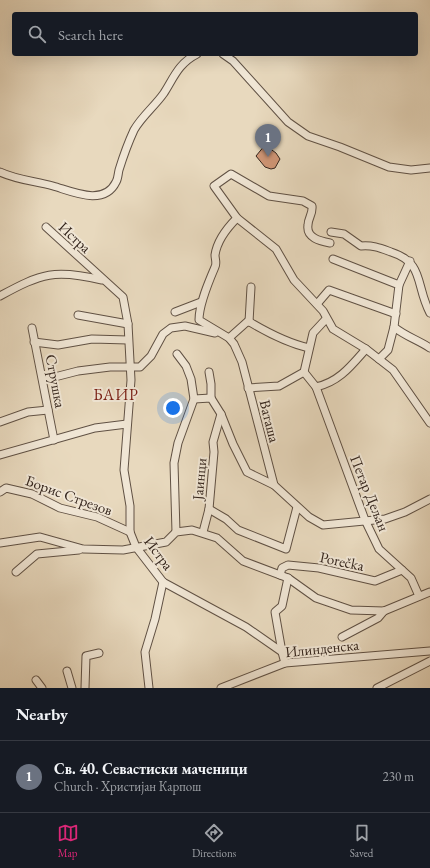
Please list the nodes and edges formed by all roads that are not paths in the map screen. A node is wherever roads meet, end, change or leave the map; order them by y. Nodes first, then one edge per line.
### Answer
1 (194, 56) edge
2 (226, 56) edge
3 (430, 168) edge
4 (0, 172) edge
5 (237, 218) junction
6 (46, 227) dead end
7 (331, 232) dead end
8 (330, 243) dead end
9 (333, 259) dead end
10 (410, 261) junction
11 (103, 280) junction
12 (400, 285) junction
13 (251, 287) dead end
14 (0, 296) edge
15 (202, 302) junction
16 (317, 304) junction
17 (175, 312) dead end
18 (430, 313) edge
19 (396, 314) junction
20 (78, 315) dead end
21 (326, 320) junction
22 (249, 322) junction
23 (128, 324) junction
24 (394, 327) junction
25 (32, 328) dead end
26 (221, 334) junction
27 (228, 338) junction
28 (128, 340) junction
29 (34, 342) junction
30 (309, 348) junction
31 (430, 348) edge
32 (366, 349) junction
33 (177, 354) dead end
34 (379, 359) junction
35 (130, 368) junction
36 (209, 372) dead end
37 (304, 372) junction
38 (43, 380) junction
39 (316, 387) junction
40 (248, 388) junction
41 (211, 398) junction
42 (194, 399) junction
43 (48, 410) junction
44 (221, 414) junction
45 (0, 422) edge
46 (430, 423) edge
47 (127, 424) junction
48 (54, 440) junction
49 (0, 455) edge
50 (274, 485) junction
51 (2, 488) edge
52 (430, 499) edge
53 (297, 507) junction
54 (209, 509) junction
55 (365, 520) junction
56 (130, 532) junction
57 (176, 532) junction
58 (203, 532) junction
59 (0, 543) edge
60 (136, 547) junction
61 (83, 549) junction
62 (402, 570) junction
63 (16, 572) dead end
64 (280, 575) junction
65 (288, 578) junction
66 (163, 582) junction
67 (430, 592) edge
68 (419, 596) junction
69 (384, 611) junction
70 (342, 637) dead end
71 (430, 651) edge
72 (282, 652) junction
73 (100, 653) dead end
74 (430, 661) edge
75 (286, 663) junction
76 (67, 671) dead end
77 (36, 680) dead end
78 (42, 688) edge
79 (72, 688) edge
80 (86, 688) edge
81 (149, 688) edge
82 (221, 688) edge
83 (377, 688) edge

1 - 4 street
2 - 3 street
5 - 8 street
5 - 15 street, Ваташа
5 - 16 street
6 - 11 street, Истра
7 - 10 street
9 - 12 street
10 - 12 street
10 - 18 street
11 - 14 street
11 - 23 street, Истра
12 - 19 street
13 - 22 street
15 - 17 street
15 - 26 street, Ваташа
16 - 19 street
16 - 21 street
19 - 24 street
20 - 23 street
21 - 30 street
21 - 32 street
22 - 27 street
22 - 30 street
23 - 28 street, Истра
24 - 31 street
24 - 34 street
25 - 29 street, Струшка
26 - 27 street, Ваташа
26 - 35 street
27 - 40 street, Ваташа
28 - 29 street
28 - 35 street, Истра
29 - 38 street, Струшка
30 - 37 street
32 - 34 street
32 - 39 street
33 - 42 street
34 - 46 street
35 - 38 street
35 - 47 street, Истра
36 - 41 street
37 - 39 street, Петар Дељан
37 - 40 street
38 - 43 street, Струшка
39 - 55 street, Петар Дељан
40 - 50 street, Ваташа
41 - 42 street
41 - 44 street
42 - 57 street, Јаинци
43 - 45 street
43 - 48 street, Струшка
44 - 50 street
44 - 54 street, Јаинци
47 - 48 street
47 - 56 street, Истра
48 - 49 street
50 - 53 street
51 - 56 street, Борис Стрезов
52 - 55 street
53 - 54 street, Јаинци
53 - 55 street
54 - 58 street
55 - 62 street, Петар Дељан
56 - 60 street, Истра
57 - 58 street
57 - 60 street
58 - 64 street
59 - 61 street
60 - 61 street
60 - 66 street, Истра
61 - 63 street
62 - 64 street, Porečka
62 - 68 street, Петар Дељан
64 - 65 street
65 - 69 street
65 - 72 street
66 - 72 street, Истра
66 - 81 street
67 - 68 street
68 - 69 street
69 - 70 street
71 - 75 street, Илинденска
72 - 75 street
73 - 80 street
74 - 83 street
75 - 82 street, Илинденска
76 - 79 street
77 - 78 street

